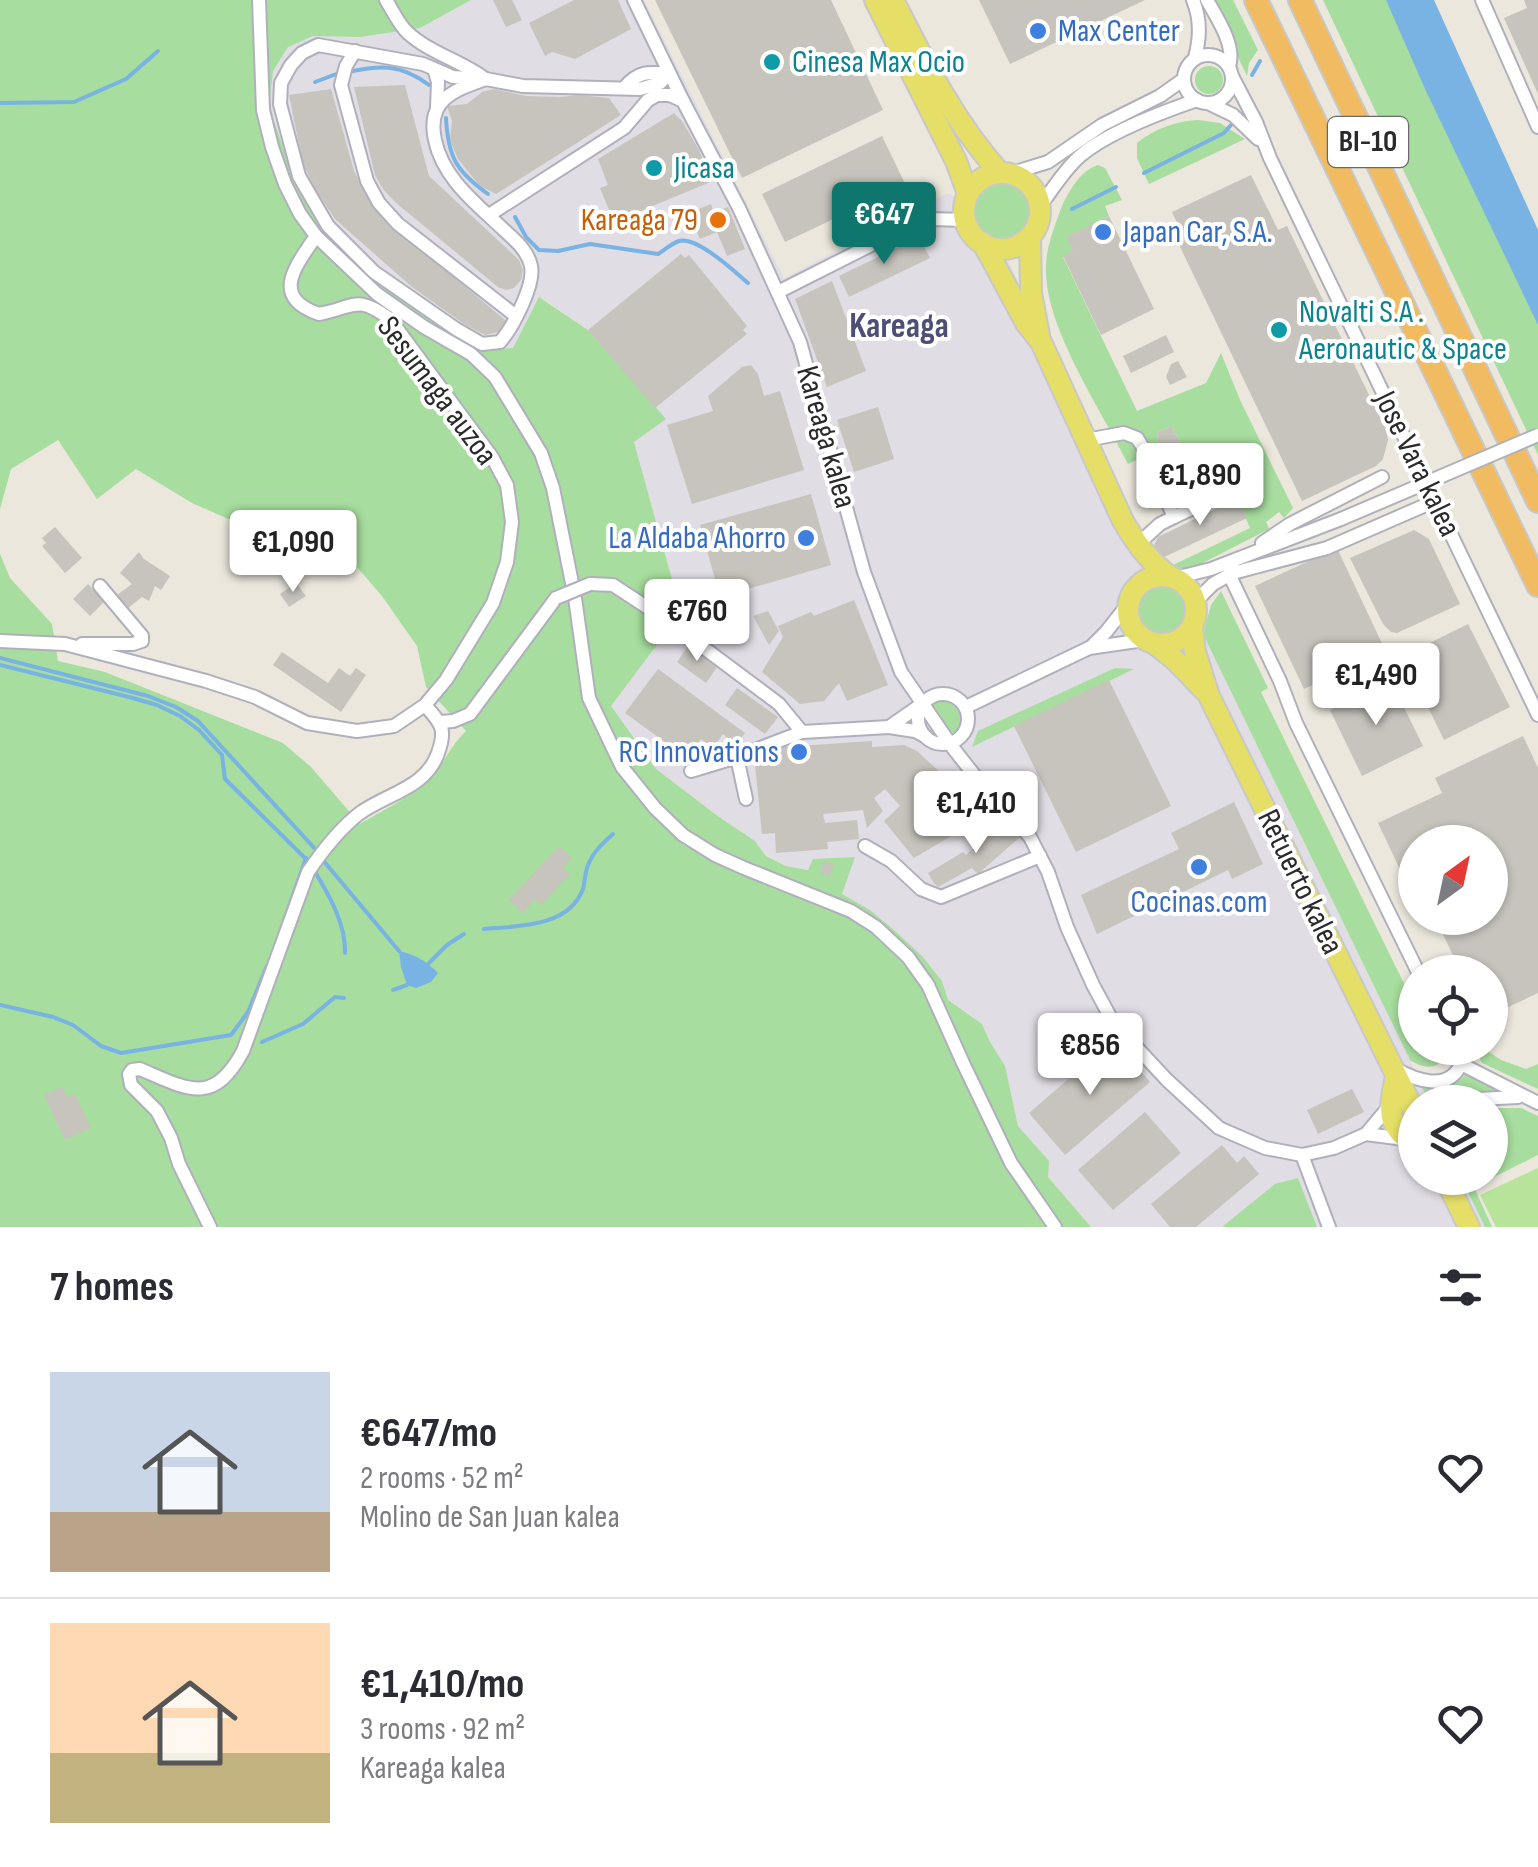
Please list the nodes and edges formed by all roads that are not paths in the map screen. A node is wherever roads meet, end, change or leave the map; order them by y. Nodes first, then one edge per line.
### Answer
1 (259, 0) edge
2 (386, 0) edge
3 (634, 0) edge
4 (875, 0) edge
5 (893, 0) edge
6 (1194, 0) edge
7 (1208, 0) edge
8 (1256, 0) edge
9 (1300, 0) edge
10 (1482, 0) edge
11 (354, 51) junction
12 (1196, 58) junction
13 (434, 69) junction
14 (1230, 71) junction
15 (669, 74) junction
16 (486, 79) junction
17 (1184, 79) junction
18 (624, 88) junction
19 (683, 101) junction
20 (1202, 101) junction
21 (437, 106) junction
22 (640, 108) junction
23 (1538, 127) edge
24 (1270, 158) junction
25 (1004, 173) junction
26 (968, 194) junction
27 (1040, 206) junction
28 (488, 215) junction
29 (965, 220) junction
30 (316, 236) junction
31 (1030, 237) junction
32 (982, 244) junction
33 (778, 292) junction
34 (375, 301) junction
35 (516, 316) junction
36 (1041, 342) junction
37 (1538, 435) edge
38 (1086, 440) junction
39 (1382, 477) dead end
40 (1236, 488) dead end
41 (1435, 501) junction
42 (1538, 501) edge
43 (1174, 517) junction
44 (1341, 519) junction
45 (1123, 521) junction
46 (1136, 545) junction
47 (1242, 556) junction
48 (1229, 574) junction
49 (1172, 577) junction
50 (1538, 585) edge
51 (100, 586) dead end
52 (1130, 598) junction
53 (1195, 602) junction
54 (1192, 628) junction
55 (0, 641) edge
56 (1149, 642) junction
57 (65, 644) junction
58 (1089, 648) junction
59 (1209, 696) junction
60 (426, 704) junction
61 (922, 704) junction
62 (966, 706) junction
63 (1538, 715) edge
64 (440, 722) junction
65 (889, 727) junction
66 (802, 732) junction
67 (927, 738) junction
68 (949, 743) junction
69 (737, 757) junction
70 (691, 771) dead end
71 (746, 799) dead end
72 (865, 846) dead end
73 (1040, 856) junction
74 (1410, 955) edge
75 (1394, 1071) junction
76 (1401, 1085) edge
77 (1523, 1097) junction
78 (1508, 1098) edge
79 (1390, 1104) junction
80 (1538, 1104) edge
81 (1398, 1130) edge
82 (1366, 1134) junction
83 (1398, 1140) edge
84 (1302, 1154) junction
85 (1453, 1195) edge
86 (210, 1227) edge
87 (1055, 1227) edge
88 (1329, 1227) edge
89 (1469, 1227) edge

1 - 30 street
2 - 16 street
3 - 15 street, Kareaga kalea
4 - 26 main road
5 - 25 main road
6 - 12 street
7 - 14 street, Jose Vara kalea
8 - 50 highway, BI-10
9 - 42 highway, BI-10
10 - 23 street
11 - 13 street
11 - 35 street
11 - 35 street
12 - 14 street
12 - 17 street
13 - 16 street
13 - 21 street
14 - 20 street
14 - 24 street, Jose Vara kalea
15 - 18 street
15 - 19 street, Kareaga kalea
16 - 18 street
16 - 21 street
17 - 20 street
17 - 25 street
18 - 22 street
19 - 22 street
19 - 33 street, Kareaga kalea
20 - 24 street, Jose Vara kalea
20 - 27 street
21 - 28 street
22 - 28 street
24 - 41 street, Jose Vara kalea
25 - 26 main road
25 - 27 main road
26 - 29 main road
27 - 31 main road
28 - 35 street
29 - 32 main road
29 - 33 street
30 - 34 street
30 - 34 street, Sesumaga auzoa
31 - 32 main road
31 - 36 main road
32 - 36 main road
33 - 61 street, Kareaga kalea
34 - 60 street, Sesumaga auzoa
34 - 87 street
36 - 38 main road
37 - 44 street, bridge
38 - 43 street
38 - 45 main road
39 - 47 street
40 - 43 street
41 - 48 street
41 - 63 street, Jose Vara kalea
43 - 46 street
44 - 47 street
44 - 48 street
45 - 46 main road
45 - 52 main road
46 - 49 main road
47 - 49 street
48 - 53 street
48 - 74 street, Retuerto kalea
49 - 52 main road
49 - 53 main road
51 - 57 street, Sesumaga auzoa
52 - 56 main road
52 - 58 street
53 - 54 main road
54 - 56 main road
54 - 59 main road, Retuerto kalea
55 - 57 street, Sesumaga auzoa
56 - 58 street
56 - 59 main road, Retuerto kalea
57 - 60 street, Sesumaga auzoa
58 - 62 street
59 - 75 main road, Retuerto kalea
60 - 64 street
61 - 62 street
61 - 65 street
61 - 67 street
61 - 68 street, Kareaga kalea
62 - 68 street
64 - 66 street, bridge
64 - 86 street
65 - 66 street
65 - 67 street
66 - 69 street
67 - 68 street
68 - 73 street, Kareaga kalea
69 - 70 street
69 - 71 street
72 - 73 street
73 - 84 street, Kareaga kalea
75 - 76 main road, Retuerto kalea
75 - 77 street
75 - 79 main road
77 - 78 street
77 - 80 street
79 - 81 main road
79 - 82 street
82 - 83 street, Kareaga kalea
82 - 84 street, Kareaga kalea
84 - 88 street
85 - 89 main road

